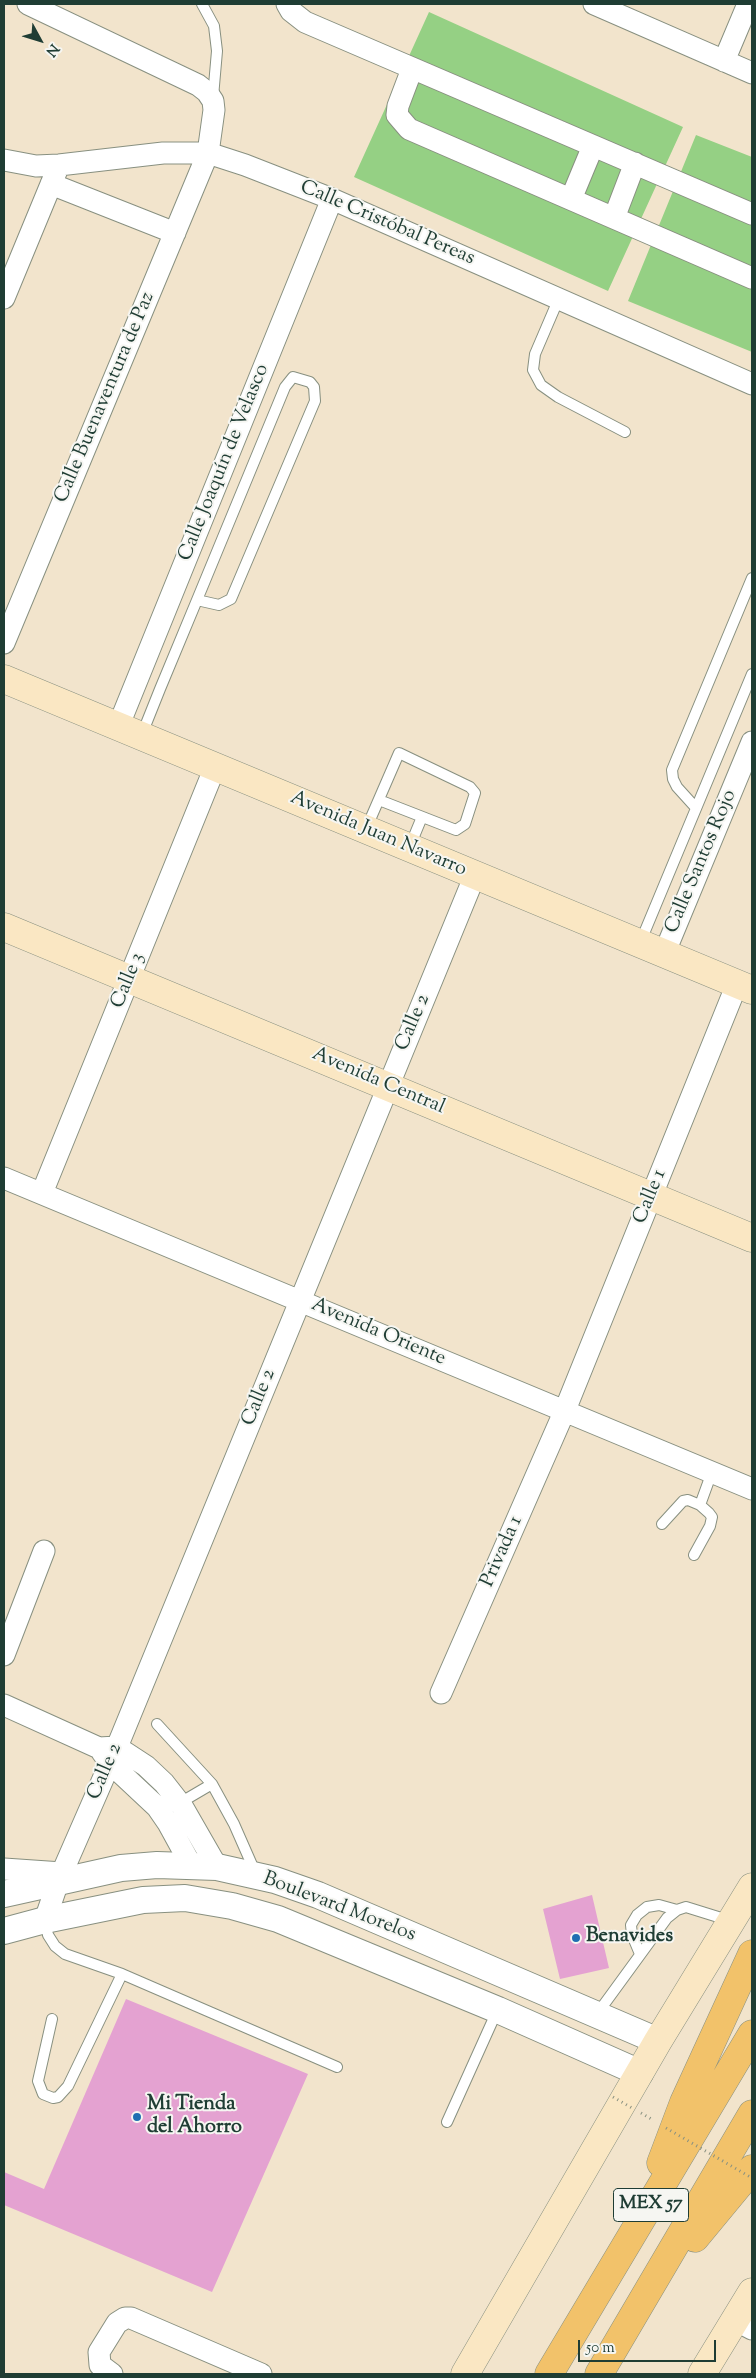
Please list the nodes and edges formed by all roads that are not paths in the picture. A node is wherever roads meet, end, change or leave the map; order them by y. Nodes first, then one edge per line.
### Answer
1 (28, 4) edge
2 (202, 4) edge
3 (287, 4) edge
4 (594, 4) edge
5 (748, 4) edge
6 (616, 8) edge
7 (724, 61) junction
8 (412, 69) junction
9 (752, 73) edge
10 (213, 101) junction
11 (593, 146) junction
12 (208, 153) junction
13 (4, 160) edge
14 (635, 164) junction
15 (55, 174) junction
16 (332, 199) junction
17 (571, 199) junction
18 (752, 214) edge
19 (614, 218) junction
20 (175, 233) junction
21 (752, 278) edge
22 (4, 298) edge
23 (559, 298) junction
24 (752, 384) edge
25 (625, 432) dead end
26 (752, 578) edge
27 (197, 600) junction
28 (4, 642) edge
29 (752, 674) edge
30 (4, 679) edge
31 (129, 732) junction
32 (752, 742) edge
33 (215, 767) junction
34 (380, 800) junction
35 (696, 808) junction
36 (422, 817) junction
37 (366, 830) junction
38 (409, 848) junction
39 (475, 875) junction
40 (4, 927) edge
41 (652, 949) junction
42 (130, 979) junction
43 (744, 987) edge
44 (388, 1086) junction
45 (4, 1178) edge
46 (42, 1194) junction
47 (651, 1196) junction
48 (752, 1238) edge
49 (300, 1300) junction
50 (565, 1410) junction
51 (712, 1472) junction
52 (752, 1489) edge
53 (700, 1505) junction
54 (662, 1524) dead end
55 (44, 1551) dead end
56 (694, 1555) dead end
57 (4, 1655) edge
58 (441, 1693) dead end
59 (4, 1705) edge
60 (157, 1724) dead end
61 (109, 1753) junction
62 (212, 1784) junction
63 (171, 1809) junction
64 (191, 1864) junction
65 (217, 1867) junction
66 (4, 1869) edge
67 (257, 1876) junction
68 (60, 1877) junction
69 (752, 1887) edge
70 (4, 1894) edge
71 (676, 1910) junction
72 (45, 1920) junction
73 (732, 1921) junction
74 (4, 1931) edge
75 (640, 1954) junction
76 (752, 1954) edge
77 (122, 1974) junction
78 (498, 2010) junction
79 (597, 2014) junction
80 (52, 2019) dead end
81 (752, 2034) edge
82 (658, 2041) junction
83 (337, 2067) dead end
84 (640, 2073) junction
85 (752, 2114) edge
86 (447, 2122) dead end
87 (752, 2169) edge
88 (637, 2227) junction
89 (752, 2292) edge
90 (645, 2299) junction
91 (743, 2325) edge
92 (112, 2374) edge
93 (261, 2374) edge
94 (465, 2374) edge
95 (548, 2374) edge
96 (599, 2374) edge
97 (702, 2374) edge

1 - 10 street
2 - 10 lane
3 - 8 street
4 - 6 street
5 - 7 street
6 - 7 street
7 - 9 street
8 - 11 street
8 - 17 street
10 - 12 street, Calle Buenaventura de Paz
11 - 14 street
11 - 17 street
12 - 15 street, Calle Cristóbal Pereas
12 - 16 street, Calle Cristóbal Pereas
12 - 20 street, Calle Buenaventura de Paz
13 - 15 street, Calle Cristóbal Pereas
14 - 18 street
14 - 19 street
15 - 20 street, Calle Cristóbal Pereas
15 - 22 street
16 - 23 street, Calle Cristóbal Pereas
16 - 31 street, Calle Joaquín de Velasco
17 - 19 street
19 - 21 street
20 - 28 street, Calle Buenaventura de Paz
23 - 24 street, Calle Cristóbal Pereas
23 - 25 lane
26 - 35 lane
27 - 27 lane
27 - 31 lane
29 - 35 lane
30 - 31 main road, Avenida Juan Navarro
31 - 33 main road, Avenida Juan Navarro
32 - 41 street, Calle Santos Rojo
33 - 37 main road, Avenida Juan Navarro
33 - 42 street, Calle 3
34 - 36 lane
34 - 36 lane
34 - 37 lane
35 - 41 lane
36 - 38 lane
37 - 38 main road, Avenida Juan Navarro
38 - 39 main road, Avenida Juan Navarro
39 - 41 main road, Avenida Juan Navarro
39 - 44 street, Calle 2
40 - 42 main road, Avenida Central
41 - 43 main road, Avenida Juan Navarro
42 - 44 main road, Avenida Central
42 - 46 street, Calle 3
43 - 47 street, Calle 1
44 - 47 main road, Avenida Central
44 - 49 street, Calle 2
45 - 46 street, Avenida Oriente
46 - 49 street, Avenida Oriente
47 - 48 main road, Avenida Central
47 - 50 street, Calle 1
49 - 50 street, Avenida Oriente
49 - 61 street, Calle 2
50 - 51 street, Avenida Oriente
50 - 58 street, Privada 1
51 - 52 street, Avenida Oriente
51 - 53 lane
53 - 54 lane
53 - 56 lane
55 - 57 street
59 - 61 street
60 - 62 lane
61 - 63 street
61 - 68 street, Calle 2
62 - 63 lane
62 - 67 lane
63 - 64 street
63 - 65 street
64 - 65 street, Boulevard Morelos
64 - 68 street, Boulevard Morelos
65 - 67 street, Boulevard Morelos
66 - 68 street
67 - 79 street, Boulevard Morelos
68 - 70 street, Boulevard Morelos
68 - 72 street, Calle 2
69 - 73 main road
71 - 73 lane
71 - 75 lane
71 - 75 lane
72 - 74 street, Boulevard Morelos
72 - 77 lane
72 - 78 street, Boulevard Morelos
73 - 82 main road
75 - 79 lane
76 - 88 highway
77 - 80 lane
77 - 83 lane
78 - 84 street, Boulevard Morelos
78 - 86 lane
79 - 82 street, Boulevard Morelos
81 - 88 highway, MEX 57
82 - 84 main road
84 - 94 main road
85 - 90 highway, MEX 57
87 - 90 highway
88 - 95 highway, MEX 57
89 - 91 main road
90 - 96 highway, MEX 57
91 - 97 main road
92 - 93 street

